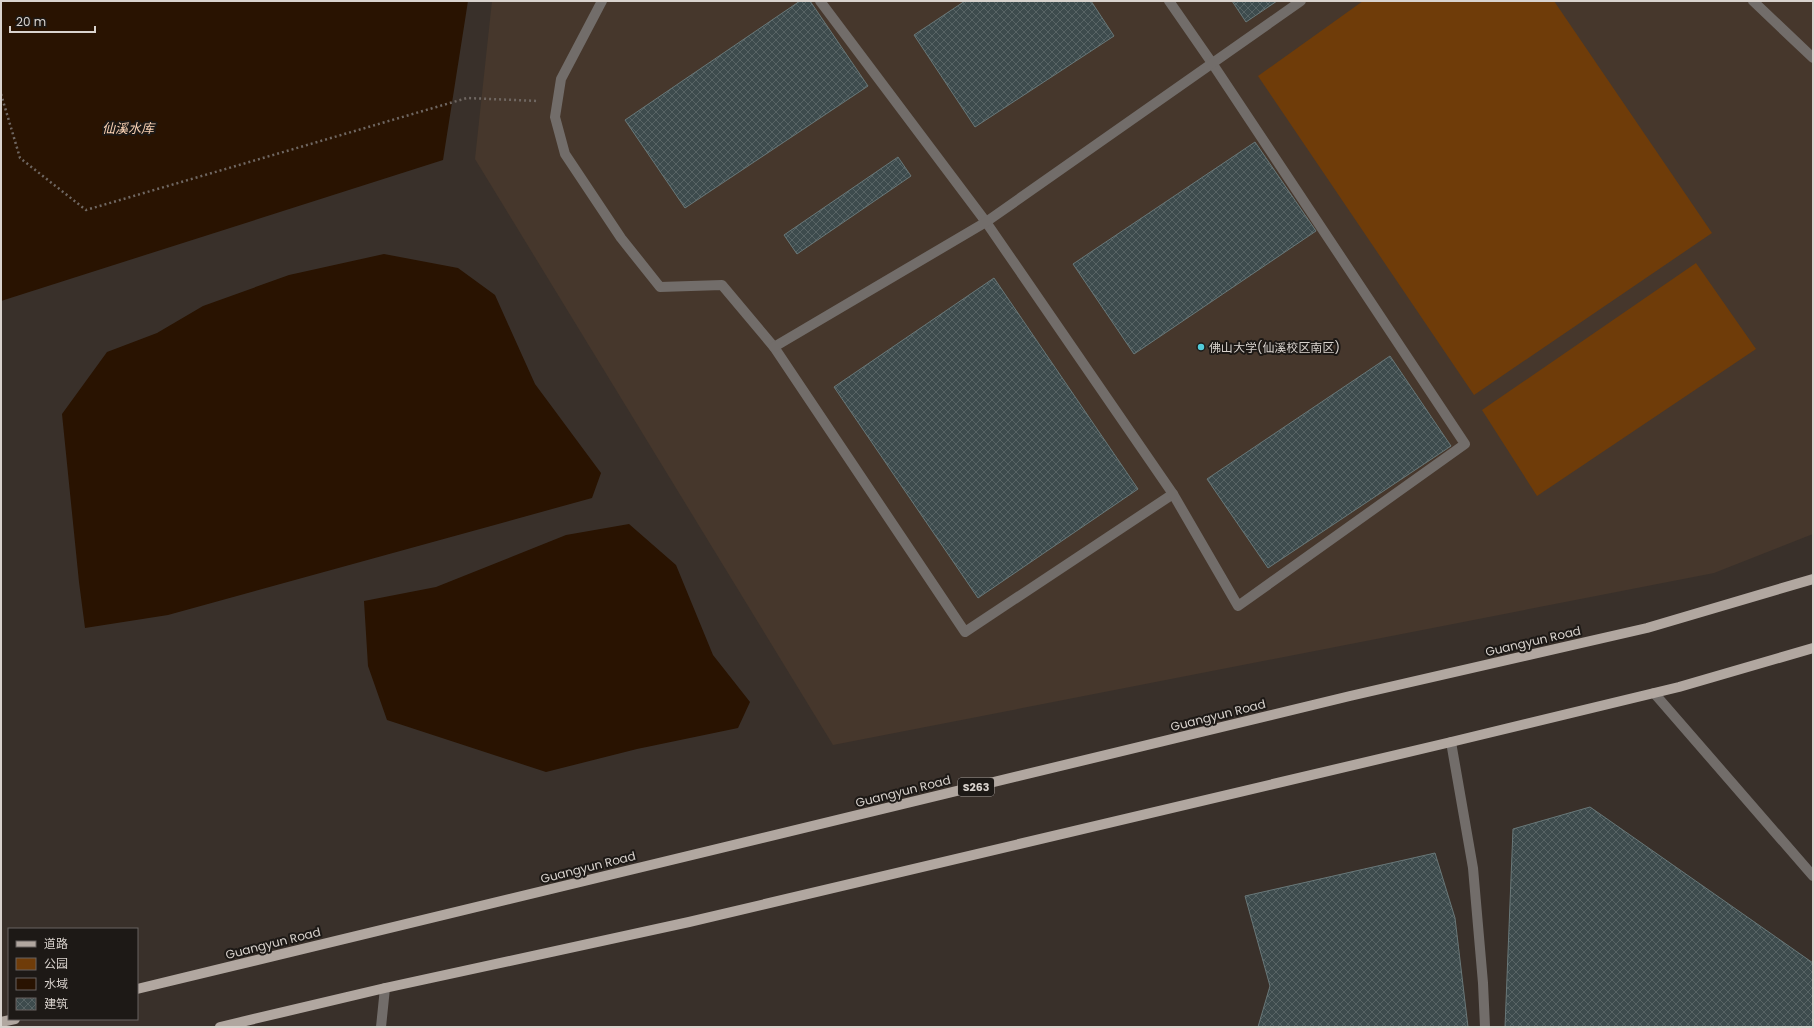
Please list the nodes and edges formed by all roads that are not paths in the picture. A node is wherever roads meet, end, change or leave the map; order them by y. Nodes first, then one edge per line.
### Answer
1 (602, 1) edge
2 (820, 1) edge
3 (1169, 1) edge
4 (1300, 1) edge
5 (1753, 1) edge
6 (1813, 58) edge
7 (1212, 63) junction
8 (986, 222) junction
9 (774, 347) junction
10 (1173, 494) junction
11 (1813, 579) edge
12 (1813, 648) edge
13 (1654, 693) junction
14 (1451, 742) junction
15 (1813, 876) edge
16 (385, 988) junction
17 (138, 990) edge
18 (220, 1027) edge
19 (381, 1027) edge
20 (1485, 1027) edge

1 - 9 street
2 - 8 street
3 - 7 street
4 - 7 street
5 - 6 street
7 - 8 street
7 - 10 street
8 - 9 street
8 - 10 street
9 - 10 street
11 - 17 main road, Guangyun Road / S263
12 - 13 main road
13 - 14 main road
13 - 15 street
14 - 16 main road
14 - 20 street
16 - 18 main road
16 - 19 street

